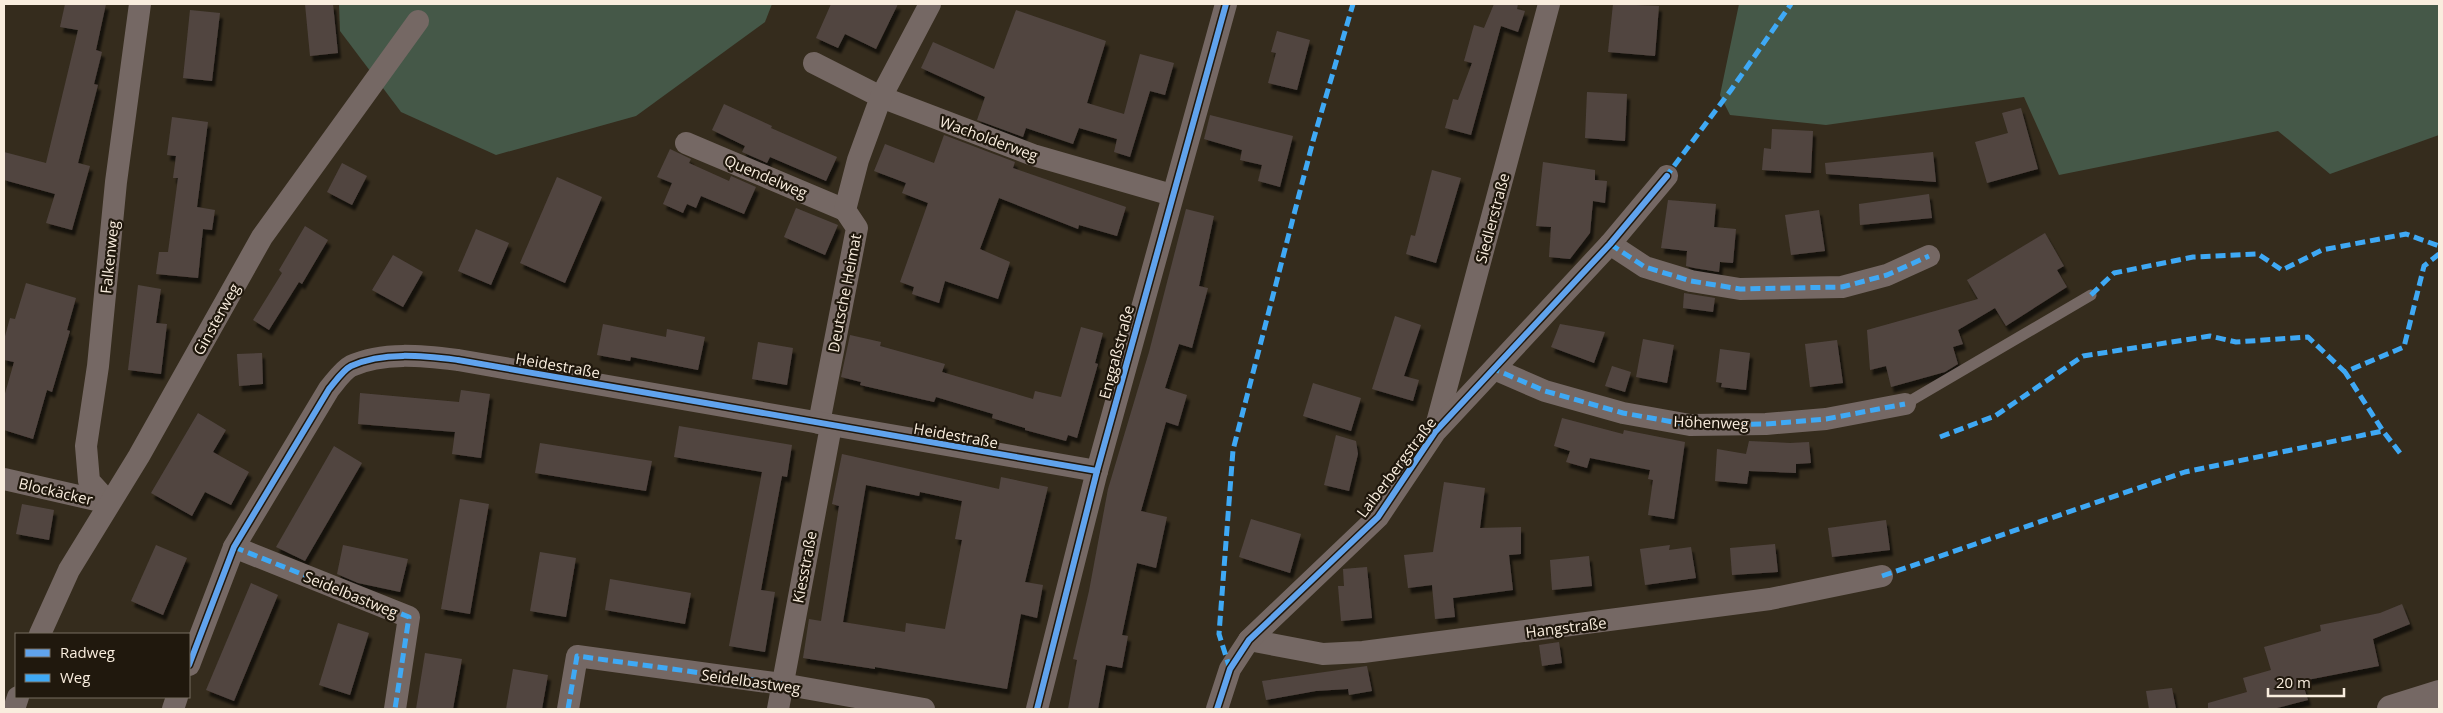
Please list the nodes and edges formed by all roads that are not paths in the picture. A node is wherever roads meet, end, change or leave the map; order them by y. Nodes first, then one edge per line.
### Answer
1 (140, 4) edge
2 (930, 4) edge
3 (1226, 4) edge
4 (1550, 4) edge
5 (418, 21) dead end
6 (814, 63) dead end
7 (881, 97) junction
8 (686, 143) dead end
9 (1667, 176) dead end
10 (1172, 195) junction
11 (846, 210) junction
12 (1610, 244) junction
13 (1930, 256) dead end
14 (2092, 295) dead end
15 (1494, 369) junction
16 (1905, 404) joint
17 (825, 424) junction
18 (1435, 432) junction
19 (1097, 471) junction
20 (4, 479) edge
21 (109, 503) junction
22 (234, 547) junction
23 (1882, 576) dead end
24 (40, 633) edge
25 (1249, 640) junction
26 (190, 662) edge
27 (782, 684) junction
28 (2439, 694) edge
29 (394, 709) edge
30 (568, 709) edge
31 (778, 709) edge
32 (924, 709) edge
33 (1037, 709) edge
34 (1217, 709) edge
35 (2392, 709) edge

1 - 21 street, Falkenweg
2 - 7 street, Deutsche Heimat
3 - 10 street, Enggaßstraße
4 - 18 street, Siedlerstraße
5 - 21 street, Ginsterweg
6 - 7 street, Wacholderweg
7 - 10 street, Wacholderweg
7 - 11 street, Deutsche Heimat
8 - 11 street, Quendelweg
9 - 12 street, Laiberbergstraße
10 - 19 street, Enggaßstraße
11 - 17 street, Deutsche Heimat
12 - 13 street
12 - 15 street, Laiberbergstraße
14 - 16 lane
15 - 16 street, Höhenweg
15 - 18 street, Laiberbergstraße
17 - 19 street, Heidestraße
17 - 22 street, Heidestraße
17 - 27 street, Kiesstraße
18 - 25 street, Laiberbergstraße
19 - 33 street, Enggaßstraße
20 - 21 street, Blockäcker
21 - 24 street, Ginsterweg
22 - 26 street, Heidestraße
22 - 29 street, Seidelbastweg
23 - 25 street, Hangstraße
25 - 34 street, Laiberbergstraße
27 - 30 street, Seidelbastweg
27 - 31 street, Kiesstraße
27 - 32 street, Seidelbastweg
28 - 35 street

